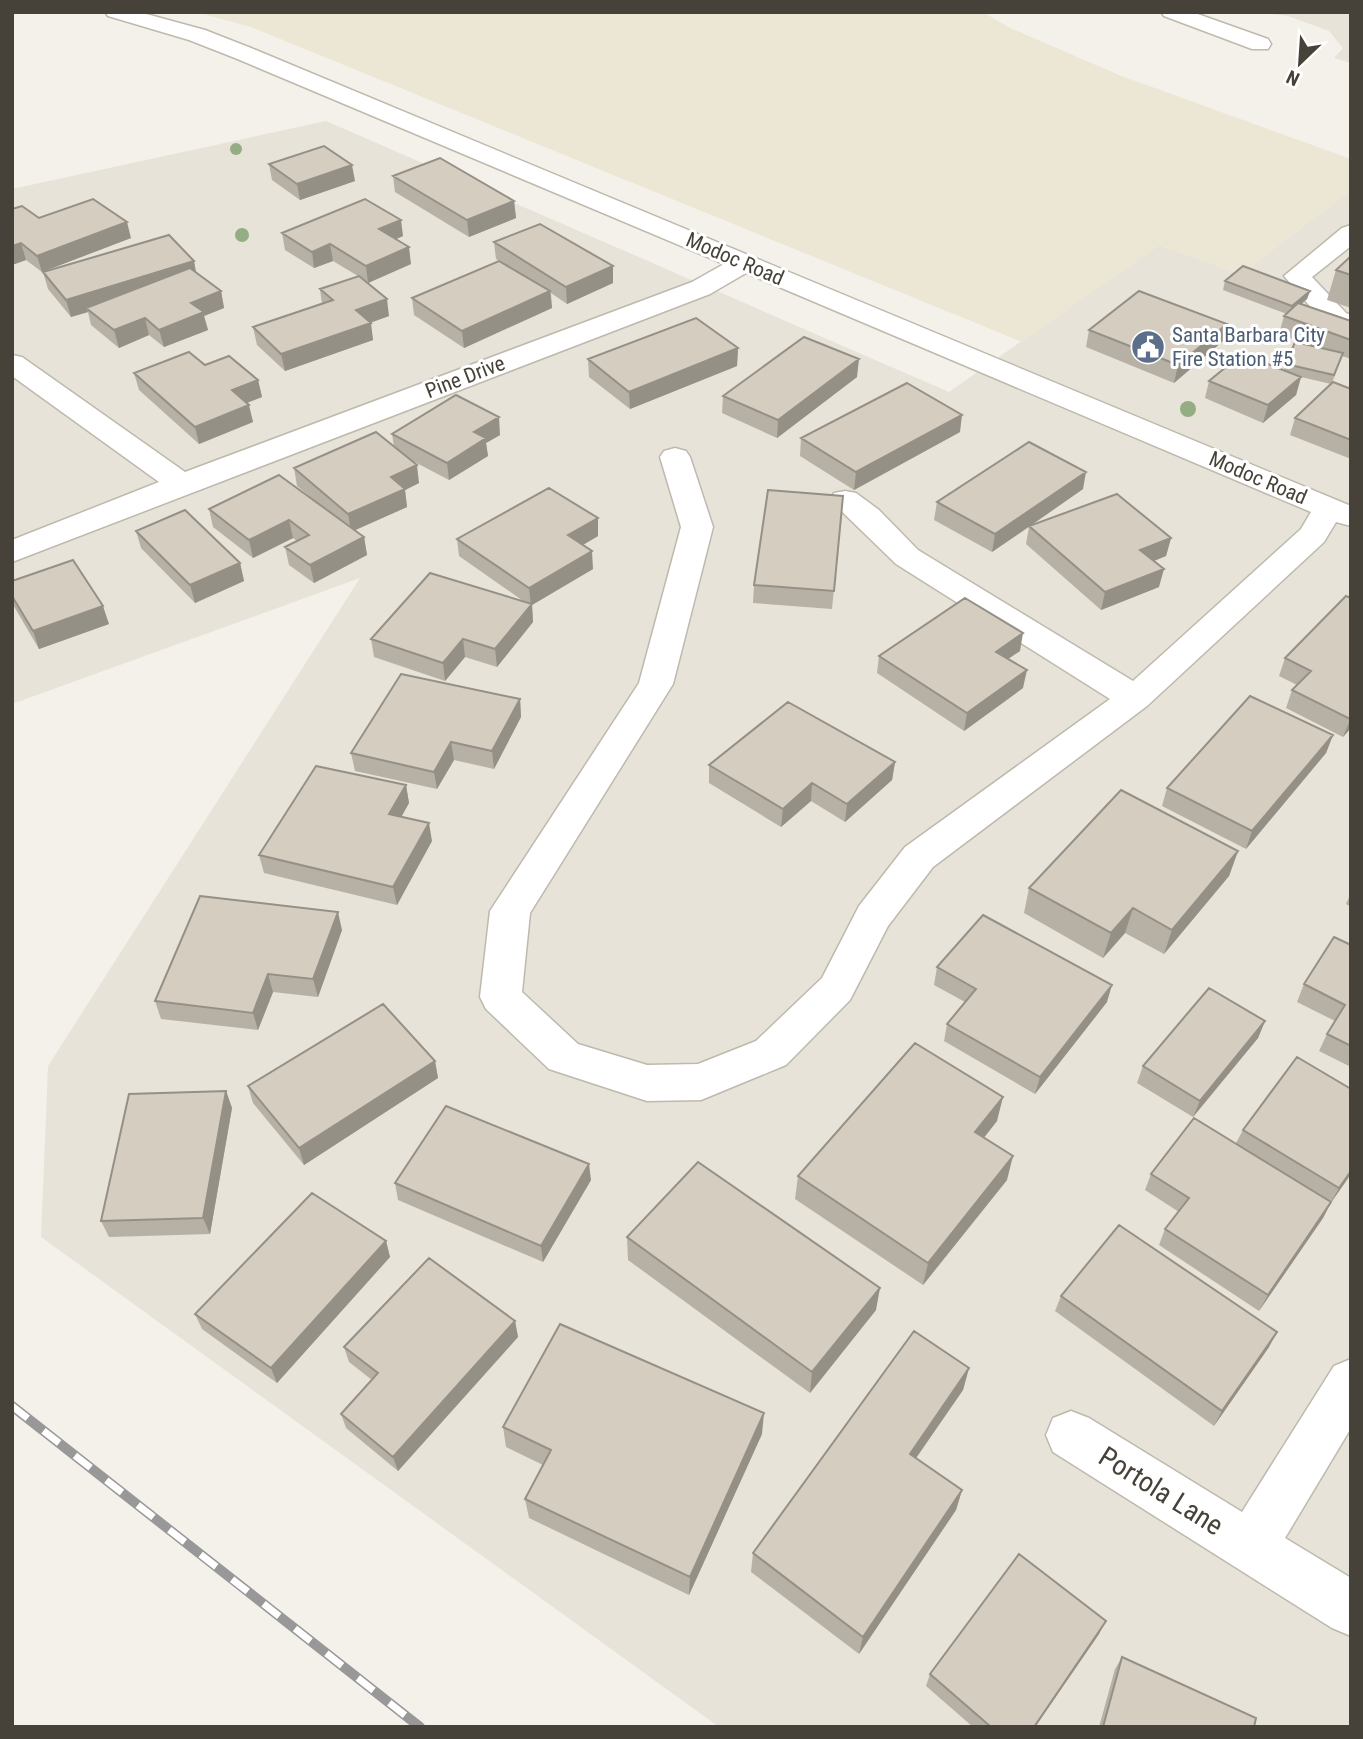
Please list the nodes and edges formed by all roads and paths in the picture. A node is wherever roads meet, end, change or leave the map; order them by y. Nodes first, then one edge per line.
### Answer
1 (116, 12) edge
2 (1171, 12) edge
3 (1260, 44) dead end
4 (1351, 233) edge
5 (744, 263) junction
6 (1351, 325) edge
7 (12, 363) edge
8 (675, 457) dead end
9 (182, 484) junction
10 (845, 500) edge
11 (1340, 513) edge
12 (12, 552) edge
13 (1135, 698) junction
14 (1351, 1382) edge
15 (1071, 1435) dead end
16 (1251, 1546) junction
17 (1351, 1609) edge

1 - 5 street, Modoc Road
2 - 3 street
4 - 6 street
5 - 9 street, Pine Drive
5 - 11 street, Modoc Road
7 - 9 street
8 - 13 street
9 - 12 street, Pine Drive
10 - 13 street
11 - 13 street
14 - 16 street, Portola Lane
15 - 16 street, Portola Lane
16 - 17 street, Portola Lane

